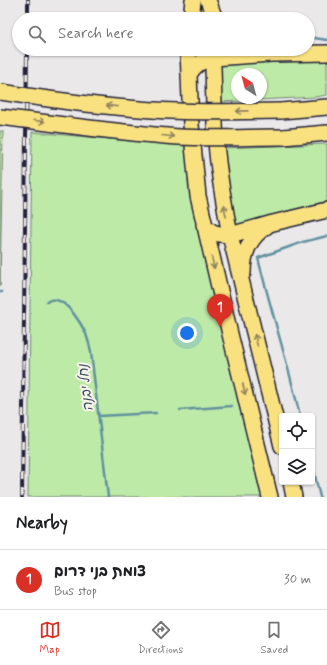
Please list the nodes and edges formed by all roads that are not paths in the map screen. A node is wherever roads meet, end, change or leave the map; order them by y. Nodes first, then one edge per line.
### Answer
1 (193, 0) edge
2 (208, 0) edge
3 (192, 12) edge
4 (209, 12) edge
5 (212, 12) edge
6 (315, 53) edge
7 (327, 53) edge
8 (188, 56) edge
9 (209, 56) edge
10 (212, 56) edge
11 (189, 74) junction
12 (0, 92) edge
13 (327, 107) edge
14 (0, 117) edge
15 (327, 133) edge
16 (327, 210) edge
17 (273, 223) junction
18 (204, 225) junction
19 (230, 235) junction
20 (244, 290) junction
21 (279, 434) edge
22 (291, 485) edge
23 (270, 497) edge
24 (294, 497) edge

1 - 3 highway
2 - 4 highway
2 - 5 highway
6 - 7 highway
8 - 11 highway
9 - 11 highway
19 -> 10 highway
11 - 18 highway
13 -> 12 highway, bridge
14 -> 15 highway, bridge
16 - 17 highway
17 - 19 highway
17 - 20 highway
18 - 19 highway
18 -> 23 highway
19 - 20 highway
21 -> 20 highway
22 - 24 highway

